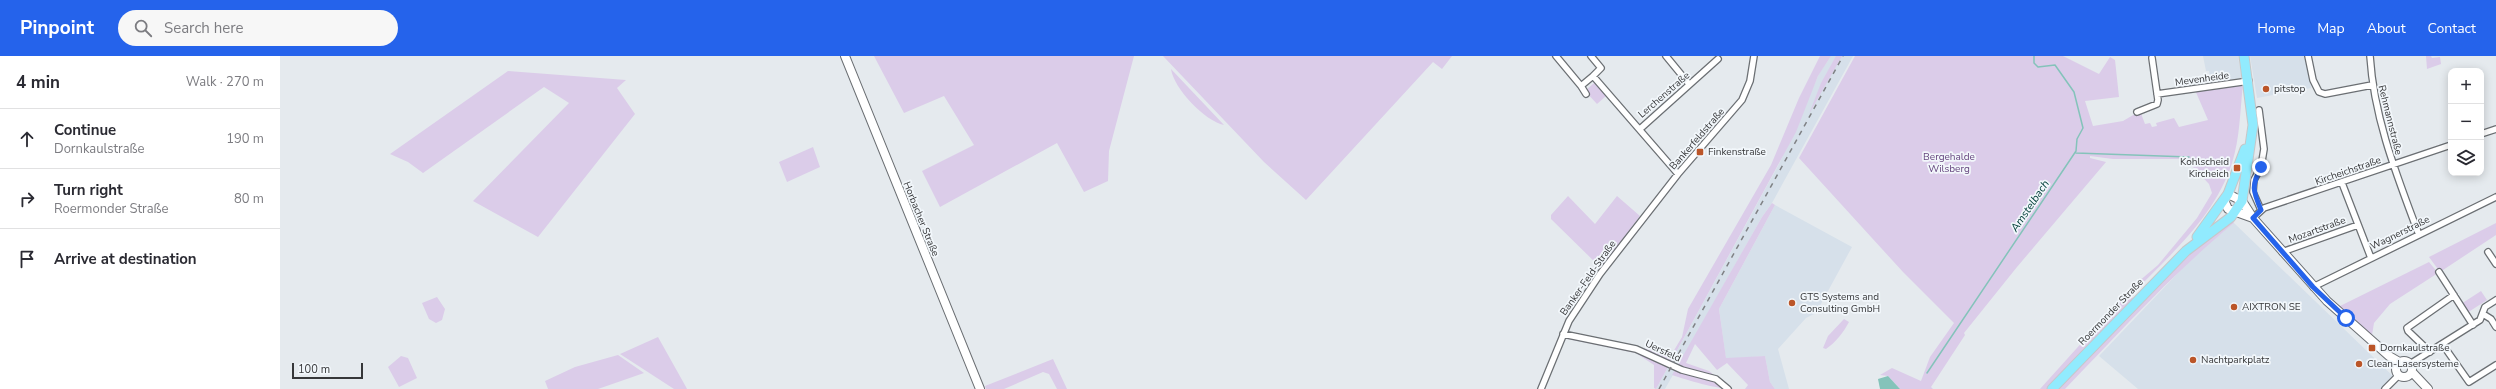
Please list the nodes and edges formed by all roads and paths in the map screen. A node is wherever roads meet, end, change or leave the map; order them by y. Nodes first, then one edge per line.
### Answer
1 (845, 56) edge
2 (1556, 56) edge
3 (1591, 56) edge
4 (1666, 56) edge
5 (1754, 56) edge
6 (2244, 56) edge
7 (2308, 56) edge
8 (2370, 56) edge
9 (2152, 58) dead end
10 (1718, 59) dead end
11 (1593, 76) junction
12 (2249, 81) junction
13 (1689, 84) junction
14 (2372, 85) junction
15 (1581, 86) junction
16 (1586, 94) dead end
17 (2158, 94) junction
18 (2251, 104) junction
19 (2258, 110) dead end
20 (2137, 112) dead end
21 (1640, 129) junction
22 (2495, 131) edge
23 (2484, 133) edge
24 (2448, 146) edge
25 (2392, 165) junction
26 (1678, 174) junction
27 (2342, 182) junction
28 (2226, 197) junction
29 (2496, 197) edge
30 (2242, 201) junction
31 (1653, 205) joint
32 (2261, 210) junction
33 (2235, 212) junction
34 (2253, 218) junction
35 (2358, 225) junction
36 (2419, 235) junction
37 (2186, 251) junction
38 (2282, 252) junction
39 (2488, 252) dead end
40 (2371, 258) junction
41 (2496, 264) edge
42 (2439, 272) dead end
43 (2313, 287) junction
44 (2454, 295) junction
45 (2496, 300) edge
46 (2483, 314) junction
47 (2473, 325) junction
48 (2496, 327) edge
49 (1562, 334) junction
50 (2442, 345) junction
51 (2430, 352) junction
52 (2496, 365) edge
53 (2404, 370) junction
54 (980, 389) edge
55 (1541, 389) edge
56 (1728, 389) edge
57 (2052, 389) edge
58 (2385, 389) edge
59 (2428, 389) edge

1 - 54 main road, Horbacher Straße
2 - 15 street
3 - 11 street
4 - 13 street
5 - 26 street, Bankerfeldstraße
6 - 12 main road, Roermonder Straße
7 - 14 street
8 - 14 street, Rehmannstraße
9 - 17 street
10 - 13 street, Lerchenstraße
11 - 15 street
11 - 21 street
12 - 17 street, Mevenheide
12 - 18 main road, Roermonder Straße
13 - 21 street, Lerchenstraße
14 - 25 street, Rehmannstraße
15 - 16 street
17 - 20 street
18 - 28 main road, Roermonder Straße
18 - 30 main road, Roermonder Straße
19 - 32 street
21 - 26 street
22 - 23 street
24 - 25 street, Kircheichstraße
25 - 27 street, Kircheichstraße
25 - 36 street, Rehmannstraße
26 - 31 street, Bankerfeldstraße
27 - 32 street, Kircheichstraße
27 - 35 street
28 - 30 main road
28 - 33 main road
28 - 37 main road, Roermonder Straße
29 - 36 street, Wagnerstraße
30 - 33 main road, Roermonder Straße
30 - 34 main road
31 - 49 street, Banker-Feld-Straße
32 - 34 street, Kircheichstraße
33 - 34 main road
33 - 37 main road, Roermonder Straße
34 - 38 main road
35 - 38 street, Mozartstraße
35 - 40 street
36 - 40 street, Wagnerstraße
37 - 57 main road, Roermonder Straße
38 - 43 main road
39 - 41 street
40 - 43 street, Wagnerstraße
42 - 44 street
43 - 53 main road
44 - 47 street
44 - 51 street
45 - 46 street
46 - 47 street
46 - 48 street
47 - 50 street
49 - 55 street, Banker-Feld-Straße
49 - 56 street, Uersfeld
50 - 51 street
50 - 52 street
51 - 53 street
53 - 58 street
53 - 59 main road

